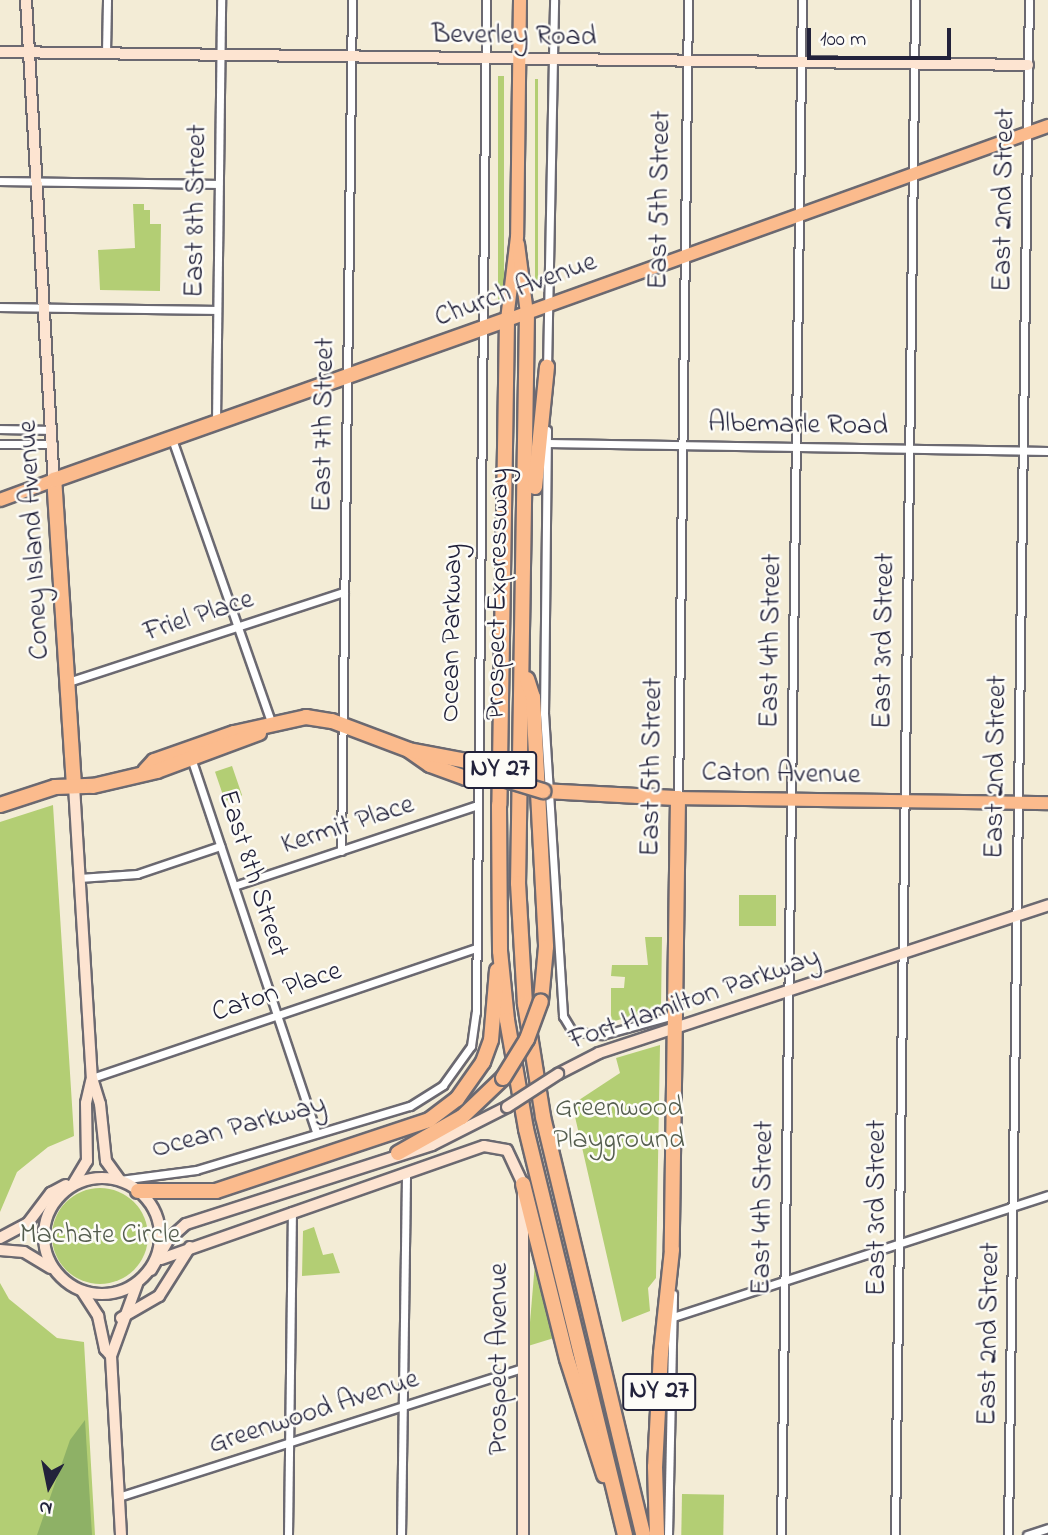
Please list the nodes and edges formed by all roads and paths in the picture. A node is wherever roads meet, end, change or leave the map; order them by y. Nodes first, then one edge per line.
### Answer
1 (26, 0) edge
2 (107, 0) edge
3 (221, 0) edge
4 (352, 0) edge
5 (486, 0) edge
6 (520, 0) edge
7 (554, 0) edge
8 (688, 0) edge
9 (802, 0) edge
10 (915, 0) edge
11 (1029, 0) edge
12 (0, 52) edge
13 (29, 52) junction
14 (106, 53) junction
15 (220, 56) junction
16 (351, 58) junction
17 (486, 60) junction
18 (519, 60) junction
19 (553, 60) junction
20 (687, 61) junction
21 (801, 62) junction
22 (914, 64) junction
23 (1028, 65) junction
24 (1048, 126) edge
25 (1026, 134) junction
26 (913, 175) junction
27 (0, 181) edge
28 (37, 181) junction
29 (218, 184) junction
30 (799, 215) junction
31 (517, 237) junction
32 (685, 258) junction
33 (549, 305) junction
34 (0, 307) edge
35 (45, 308) junction
36 (216, 310) junction
37 (527, 313) junction
38 (507, 320) junction
39 (483, 330) junction
40 (547, 367) junction
41 (347, 377) junction
42 (216, 423) junction
43 (0, 429) edge
44 (26, 429) junction
45 (53, 430) junction
46 (172, 438) junction
47 (547, 443) junction
48 (0, 444) edge
49 (26, 444) junction
50 (53, 444) junction
51 (682, 445) junction
52 (796, 447) junction
53 (909, 449) junction
54 (1022, 450) junction
55 (1048, 451) edge
56 (54, 480) junction
57 (0, 500) edge
58 (526, 522) junction
59 (344, 592) junction
60 (237, 627) junction
61 (523, 663) junction
62 (67, 682) junction
63 (272, 726) junction
64 (342, 726) junction
65 (190, 754) junction
66 (481, 773) junction
67 (74, 786) junction
68 (546, 792) junction
69 (678, 799) junction
70 (791, 799) junction
71 (904, 801) junction
72 (1018, 803) junction
73 (1048, 803) edge
74 (0, 805) edge
75 (475, 806) junction
76 (220, 846) junction
77 (341, 851) junction
78 (79, 878) junction
79 (234, 886) junction
80 (1048, 905) edge
81 (1016, 916) junction
82 (476, 948) junction
83 (500, 951) junction
84 (902, 953) junction
85 (788, 991) junction
86 (277, 1015) junction
87 (674, 1022) junction
88 (92, 1078) junction
89 (316, 1132) junction
90 (398, 1153) junction
91 (406, 1174) junction
92 (120, 1180) junction
93 (73, 1184) junction
94 (523, 1184) junction
95 (138, 1191) junction
96 (1048, 1195) edge
97 (1012, 1207) junction
98 (292, 1212) junction
99 (0, 1238) edge
100 (899, 1244) junction
101 (190, 1247) junction
102 (0, 1250) edge
103 (672, 1250) junction
104 (160, 1259) junction
105 (51, 1268) junction
106 (151, 1270) junction
107 (784, 1282) junction
108 (137, 1284) junction
109 (82, 1291) junction
110 (148, 1306) junction
111 (673, 1317) junction
112 (121, 1318) junction
113 (111, 1356) junction
114 (523, 1368) junction
115 (403, 1406) junction
116 (289, 1443) junction
117 (118, 1497) junction
118 (620, 1513) junction
119 (1048, 1528) edge
120 (121, 1535) edge
121 (288, 1535) edge
122 (401, 1535) edge
123 (523, 1535) edge
124 (625, 1535) edge
125 (643, 1535) edge
126 (657, 1535) edge
127 (668, 1535) edge
128 (781, 1535) edge
129 (895, 1535) edge
130 (1008, 1535) edge
131 (1027, 1535) edge

1 - 13 main road, Coney Island Avenue
2 - 14 street
3 - 15 street, East 8th Street
4 - 16 street, East 7th Street
5 - 17 street, Ocean Parkway
6 - 18 main road
7 - 19 street
8 - 20 street, East 5th Street
9 - 21 street, East 4th Street
10 - 22 street, East 3rd Street
11 - 23 street, East 2nd Street
12 - 13 main road, Beverley Road
13 - 14 main road, Beverley Road
13 - 28 main road, Coney Island Avenue
14 - 15 main road, Beverley Road
15 - 16 main road, Beverley Road
15 - 29 street, East 8th Street
16 - 17 main road, Beverley Road
16 - 41 street, East 7th Street
17 - 18 main road, Beverley Road
17 - 39 street, Ocean Parkway
18 - 19 main road, Beverley Road
18 - 31 main road
19 - 20 main road, Beverley Road
19 - 33 street
20 - 21 main road, Beverley Road
20 - 32 street, East 5th Street
21 - 22 main road, Beverley Road
21 - 30 street, East 4th Street
22 - 23 main road, Beverley Road
22 - 26 street, East 3rd Street
23 - 25 street, East 2nd Street
24 - 25 main road, Church Avenue
25 - 26 main road, Church Avenue
25 - 54 street, East 2nd Street
26 - 30 main road, Church Avenue
26 - 53 street, East 3rd Street
27 - 28 street
28 - 29 street
28 - 35 main road, Coney Island Avenue
29 - 36 street, East 8th Street
30 - 32 main road, Church Avenue
30 - 52 street, East 4th Street
31 - 37 main road
31 - 38 main road
32 - 33 main road, Church Avenue
32 - 51 street, East 5th Street
33 - 37 main road, Church Avenue
33 - 40 street
34 - 35 street
35 - 36 street
35 - 45 main road, Coney Island Avenue
36 - 42 street, East 8th Street
37 - 38 main road, Church Avenue
37 - 58 highway, Prospect Expressway
38 - 39 highway, Church Avenue
38 - 83 highway, Prospect Expressway / NY 27
39 - 41 highway, Church Avenue
39 - 66 street, Ocean Parkway
40 - 47 street
40 - 58 highway
41 - 42 highway, Church Avenue
41 - 59 street, East 7th Street
42 - 46 highway, Church Avenue
43 - 44 street
44 - 45 street
44 - 49 street
45 - 50 main road, Coney Island Avenue
46 - 56 highway, Church Avenue
46 - 60 street
47 - 51 street, Albemarle Road
47 - 68 street
48 - 49 street
49 - 50 street
50 - 56 main road, Coney Island Avenue
51 - 52 street, Albemarle Road
51 - 69 street, East 5th Street
52 - 53 street, Albemarle Road
52 - 70 street, East 4th Street
53 - 54 street, Albemarle Road
53 - 71 street, East 3rd Street
54 - 55 street, Albemarle Road
54 - 72 street, East 2nd Street
56 - 57 main road, Church Avenue
56 - 62 highway, Coney Island Avenue
58 - 61 highway, Prospect Expressway
59 - 60 street, Friel Place
59 - 64 street, East 7th Street
60 - 62 street, Friel Place
60 - 63 street
61 - 90 highway, bridge
61 - 125 highway, Prospect Expressway
62 - 67 highway, Coney Island Avenue
63 - 64 highway, Caton Avenue / NY 27
63 - 65 highway, Caton Avenue / NY 27
64 - 66 highway, Caton Avenue / NY 27
64 - 77 street, East 7th Street
65 - 67 highway, Caton Avenue / NY 27
65 - 76 street, East 8th Street
66 - 68 highway, Caton Avenue / NY 27, bridge
66 - 75 street, Ocean Parkway
67 - 74 highway, Caton Avenue / NY 27
67 - 78 main road, Coney Island Avenue
68 - 69 highway, Caton Avenue / NY 27
68 - 87 street
69 - 70 main road, Caton Avenue
69 - 87 highway, East 5th Street / NY 27
70 - 71 main road, Caton Avenue
70 - 85 street, East 4th Street
71 - 72 main road, Caton Avenue
71 - 84 street, East 3rd Street
72 - 73 main road, Caton Avenue
72 - 81 street, East 2nd Street
75 - 77 street, Kermit Place
75 - 82 street, Ocean Parkway
76 - 78 street
76 - 79 street, East 8th Street
77 - 79 street, Kermit Place
78 - 88 main road, Coney Island Avenue
79 - 86 street, East 8th Street
80 - 81 main road, Fort Hamilton Parkway
81 - 84 main road, Fort Hamilton Parkway
81 - 97 street, East 2nd Street
82 - 86 street, Caton Place
82 - 89 street, Ocean Parkway
83 - 95 highway
83 - 118 highway, Prospect Expressway / NY 27
84 - 85 main road, Fort Hamilton Parkway
84 - 100 street, East 3rd Street
85 - 87 main road, Fort Hamilton Parkway
85 - 107 street, East 4th Street
86 - 88 street, Caton Place
86 - 89 street, East 8th Street
87 - 90 main road, Fort Hamilton Parkway, bridge
87 - 103 highway, East 5th Street / NY 27
88 - 92 main road, Coney Island Avenue
88 - 93 main road, Coney Island Avenue
89 - 92 street, Ocean Parkway
90 - 104 main road, Fort Hamilton Parkway
91 - 94 main road
91 - 98 main road
91 - 115 street
92 - 93 main road
92 - 95 main road
93 - 99 main road
93 - 105 main road
94 - 114 main road, Prospect Avenue
94 - 118 highway
95 - 106 main road
96 - 97 street
97 - 100 street
97 - 130 street, East 2nd Street
98 - 101 main road
98 - 116 street
100 - 107 street
100 - 129 street, East 3rd Street
101 - 104 main road
101 - 110 main road
102 - 105 main road
103 - 111 street, East 5th Street
103 - 126 highway, NY 27
104 - 106 main road, Fort Hamilton Parkway
105 - 109 main road
106 - 108 main road
107 - 111 street
107 - 128 street, East 4th Street
108 - 109 main road
108 - 110 main road
108 - 112 main road
109 - 113 main road
110 - 112 main road
111 - 127 street, East 5th Street
112 - 113 main road
113 - 117 main road
114 - 115 street, Greenwood Avenue
114 - 123 main road, Prospect Avenue
115 - 116 street, Greenwood Avenue
115 - 122 street
116 - 117 street, Greenwood Avenue
116 - 121 street
117 - 120 main road
118 - 124 highway, Prospect Expressway / NY 27
119 - 131 street

